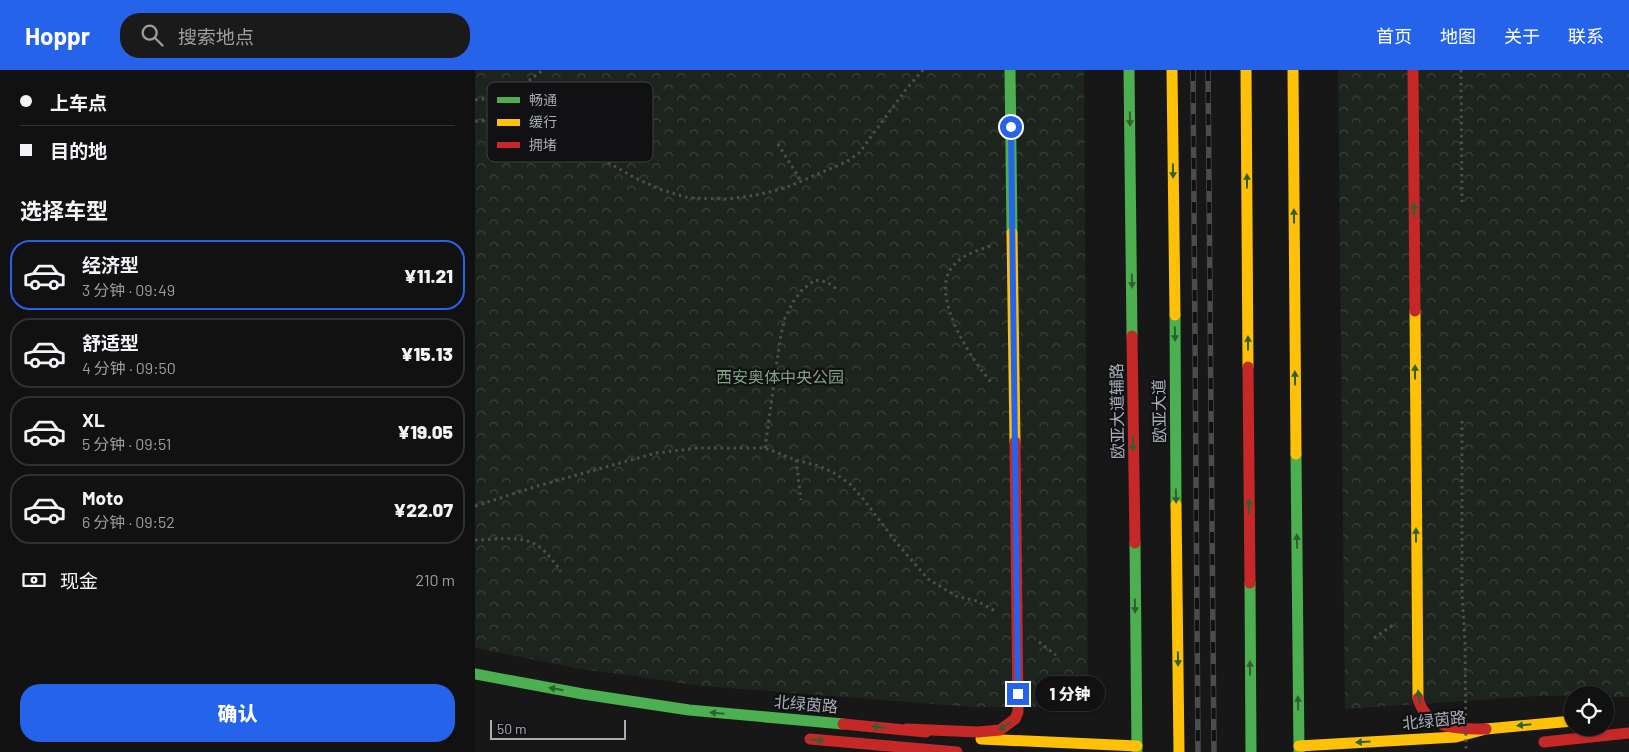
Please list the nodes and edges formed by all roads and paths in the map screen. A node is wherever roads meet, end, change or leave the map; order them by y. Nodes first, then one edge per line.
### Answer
1 (543, 70) edge
2 (923, 70) edge
3 (1010, 70) edge
4 (1129, 70) edge
5 (1172, 70) edge
6 (1246, 70) edge
7 (1293, 70) edge
8 (1413, 70) edge
9 (1461, 70) edge
10 (526, 82) edge
11 (779, 144) dead end
12 (607, 162) edge
13 (801, 181) junction
14 (1463, 202) dead end
15 (1012, 241) junction
16 (838, 290) dead end
17 (993, 384) dead end
18 (1462, 421) dead end
19 (765, 448) junction
20 (796, 460) junction
21 (801, 500) dead end
22 (475, 506) edge
23 (475, 540) edge
24 (561, 571) dead end
25 (1017, 625) junction
26 (1056, 655) dead end
27 (475, 674) edge
28 (1564, 722) edge
29 (907, 729) junction
30 (1486, 729) junction
31 (1629, 732) edge
32 (799, 737) dead end
33 (1528, 743) dead end
34 (1137, 749) edge
35 (1299, 749) edge
36 (957, 752) edge
37 (1179, 752) edge
38 (1251, 752) edge
39 (1466, 752) edge

1 - 10 path
2 - 13 path
3 - 15 street
4 -> 34 street, 欧亚大道辅路
5 -> 37 street, 欧亚大道
38 -> 6 street
35 -> 7 street
30 -> 8 street
9 - 14 path
11 - 13 path
12 - 13 path
15 - 17 path
15 - 25 street
16 - 19 path
18 - 39 path, bridge
19 - 20 path
19 - 22 path
20 - 21 path
20 - 25 path
23 - 24 path
25 - 26 path
25 -> 29 street
29 -> 27 street, 北绿茵路
28 -> 30 street, 北绿茵路
29 - 34 street, 北绿茵路
30 -> 35 street, 北绿茵路
31 - 33 street
32 -> 36 street, 北绿茵路

